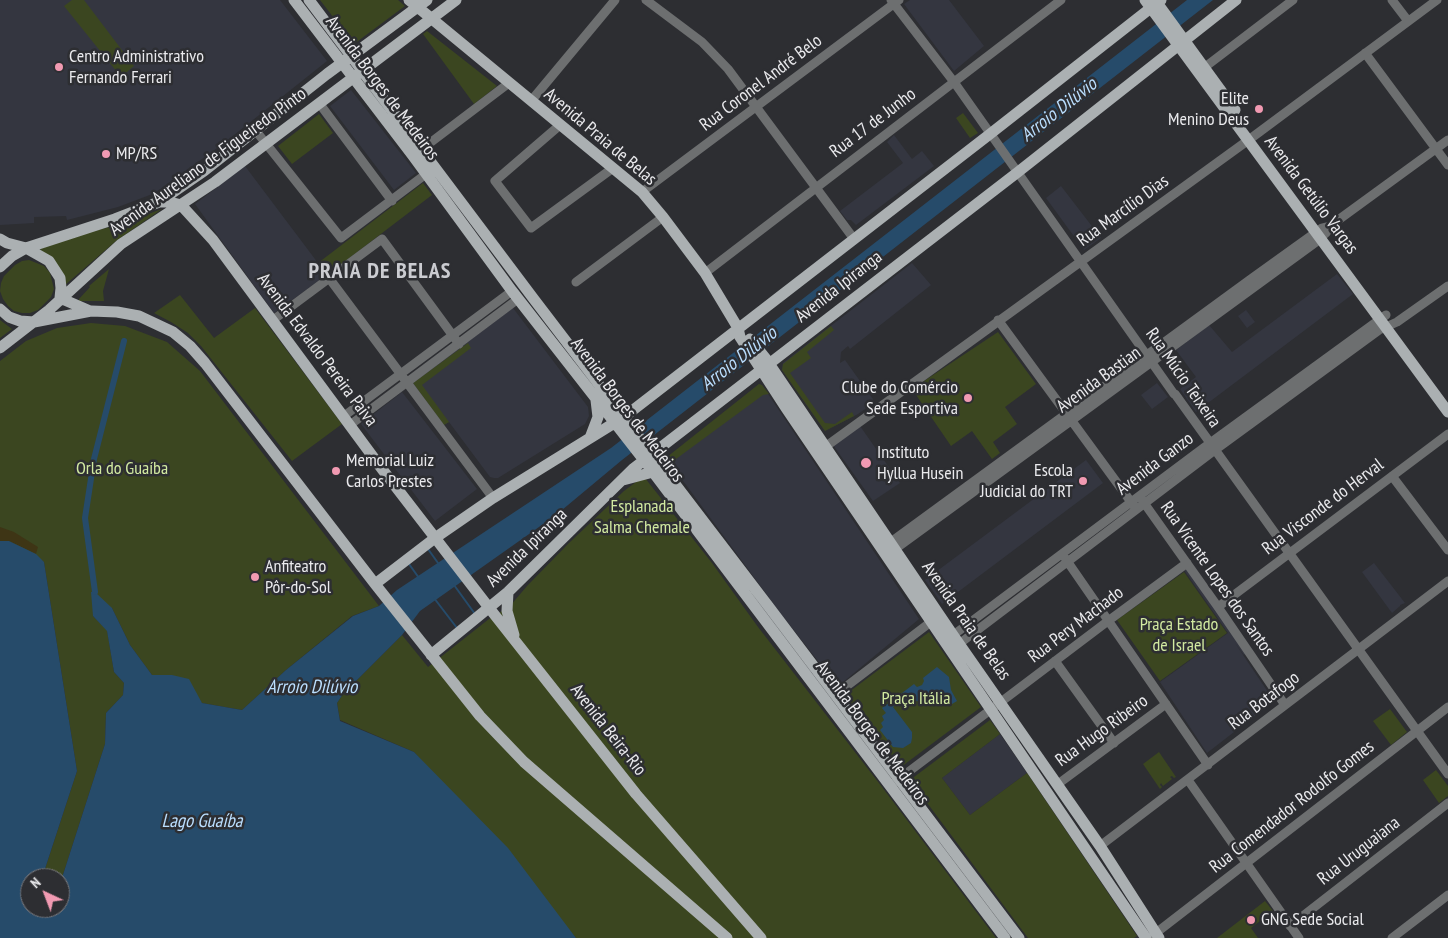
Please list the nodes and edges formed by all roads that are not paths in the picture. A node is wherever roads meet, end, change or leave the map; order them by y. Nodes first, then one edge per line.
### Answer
1 (294, 0) edge
2 (309, 0) edge
3 (456, 0) edge
4 (615, 0) edge
5 (646, 0) edge
6 (1061, 0) edge
7 (1236, 0) edge
8 (1293, 0) edge
9 (1392, 0) edge
10 (1438, 0) edge
11 (895, 1) edge
12 (418, 2) edge
13 (1155, 5) edge
14 (431, 18) junction
15 (1408, 22) junction
16 (1179, 39) junction
17 (327, 44) junction
18 (1366, 53) junction
19 (347, 59) junction
20 (1205, 67) junction
21 (327, 74) junction
22 (357, 74) junction
23 (954, 82) junction
24 (509, 84) junction
25 (531, 101) junction
26 (319, 103) junction
27 (756, 106) junction
28 (560, 125) junction
29 (256, 131) junction
30 (992, 137) junction
31 (1251, 138) junction
32 (1448, 140) edge
33 (266, 144) junction
34 (1436, 149) junction
35 (417, 153) junction
36 (1448, 165) edge
37 (613, 168) junction
38 (1015, 168) junction
39 (426, 174) junction
40 (815, 188) junction
41 (642, 192) junction
42 (392, 201) junction
43 (159, 202) junction
44 (180, 205) junction
45 (663, 217) junction
46 (1323, 231) junction
47 (0, 239) edge
48 (854, 239) junction
49 (26, 248) junction
50 (1080, 261) junction
51 (0, 268) edge
52 (705, 273) junction
53 (330, 278) junction
54 (576, 282) dead end
55 (1448, 286) edge
56 (515, 295) junction
57 (60, 298) junction
58 (533, 298) junction
59 (0, 309) edge
60 (91, 311) junction
61 (273, 320) junction
62 (998, 320) junction
63 (34, 322) junction
64 (1389, 325) junction
65 (741, 332) junction
66 (453, 336) junction
67 (459, 344) junction
68 (0, 348) edge
69 (782, 354) junction
70 (1149, 358) junction
71 (763, 363) junction
72 (403, 378) junction
73 (780, 380) junction
74 (382, 386) junction
75 (388, 394) junction
76 (596, 398) junction
77 (1448, 400) edge
78 (1448, 412) edge
79 (1069, 417) junction
80 (347, 420) junction
81 (622, 423) junction
82 (1448, 434) edge
83 (590, 438) junction
84 (825, 446) junction
85 (1212, 447) junction
86 (645, 453) junction
87 (653, 472) junction
88 (666, 472) junction
89 (1392, 476) junction
90 (622, 480) junction
91 (493, 498) junction
92 (1142, 500) junction
93 (1134, 506) junction
94 (426, 525) junction
95 (451, 527) junction
96 (438, 542) junction
97 (893, 546) junction
98 (1448, 550) edge
99 (1062, 554) junction
100 (1289, 554) junction
101 (1068, 562) junction
102 (1187, 563) junction
103 (1448, 581) edge
104 (378, 588) junction
105 (508, 592) junction
106 (1010, 592) junction
107 (1017, 600) junction
108 (1218, 607) junction
109 (490, 609) junction
110 (935, 619) junction
111 (1108, 620) junction
112 (952, 640) junction
113 (516, 642) junction
114 (1358, 650) junction
115 (431, 655) junction
116 (1055, 661) junction
117 (835, 695) junction
118 (1166, 704) junction
119 (996, 705) junction
120 (1285, 705) junction
121 (1448, 707) edge
122 (1417, 731) junction
123 (1114, 743) junction
124 (1208, 765) junction
125 (1448, 774) edge
126 (1188, 780) junction
127 (895, 783) junction
128 (1058, 784) junction
129 (1448, 803) edge
130 (1100, 846) junction
131 (1246, 863) junction
132 (1448, 895) edge
133 (1290, 926) junction
134 (1152, 937) edge
135 (727, 938) edge
136 (762, 938) edge
137 (1005, 938) edge
138 (1019, 938) edge
139 (1299, 938) edge
140 (1392, 938) edge

1 - 17 main road, Avenida Borges de Medeiros
2 - 19 main road, Avenida Borges de Medeiros
3 - 14 main road, Avenida Aureliano de Figueiredo Pinto
4 - 25 street
5 - 27 street
6 - 23 street, Rua 17 de Junho
7 - 16 main road, Avenida Ipiranga
8 - 20 street
9 - 15 street
10 - 15 street, Rua Marcílio Dias
11 - 23 street, Rua Múcio Teixeira
11 - 27 street, Rua Coronel André Belo
12 - 14 main road, Avenida Praia de Belas
12 - 19 main road, Avenida Aureliano de Figueiredo Pinto
13 - 16 main road, Avenida Getúlio Vargas
13 - 30 main road, Avenida Ipiranga
14 - 22 main road, Avenida Aureliano de Figueiredo Pinto
14 - 24 main road, Avenida Praia de Belas
15 - 18 street, Rua Marcílio Dias
16 - 20 main road, Avenida Getúlio Vargas
16 - 31 main road, Avenida Getúlio Vargas
16 - 38 main road, Avenida Ipiranga
17 - 19 main road, Avenida Borges de Medeiros
17 - 21 main road
18 - 31 street, Rua Marcílio Dias
18 - 34 street
19 - 21 main road, Avenida Aureliano de Figueiredo Pinto
19 - 22 main road, Avenida Borges de Medeiros
20 - 31 main road, Avenida Getúlio Vargas
21 - 29 main road, Avenida Aureliano de Figueiredo Pinto
22 - 26 main road, Avenida Aureliano de Figueiredo Pinto
22 - 35 main road, Avenida Borges de Medeiros
23 - 30 street, Rua Múcio Teixeira
23 - 40 street, Rua 17 de Junho
24 - 25 main road, Avenida Praia de Belas
24 - 35 street
25 - 28 main road, Avenida Praia de Belas
26 - 33 main road, Avenida Aureliano de Figueiredo Pinto
26 - 42 street
27 - 40 street
27 - 41 street, Rua Coronel André Belo
28 - 37 main road, Avenida Praia de Belas
28 - 37 street
29 - 33 street
29 - 43 main road, Avenida Aureliano de Figueiredo Pinto
30 - 38 street, Rua Múcio Teixeira
30 - 48 main road, Avenida Ipiranga
31 - 46 main road, Avenida Getúlio Vargas
31 - 50 street, Rua Marcílio Dias
32 - 34 street, Avenida Bastian
33 - 42 street
33 - 44 main road, Avenida Aureliano de Figueiredo Pinto
34 - 36 street
34 - 46 street, Avenida Bastian
35 - 39 main road, Avenida Borges de Medeiros
35 - 58 main road, Avenida Borges de Medeiros
37 - 41 main road, Avenida Praia de Belas
38 - 50 street, Rua Múcio Teixeira
38 - 69 main road, Avenida Ipiranga
39 - 42 street
39 - 56 main road, Avenida Borges de Medeiros
40 - 48 street
40 - 52 street, Rua 17 de Junho
41 - 45 main road, Avenida Praia de Belas
43 - 44 main road
43 - 49 main road, Avenida Aureliano de Figueiredo Pinto
44 - 57 main road, Avenida Aureliano de Figueiredo Pinto
44 - 61 main road, Avenida Edvaldo Pereira Paiva
45 - 52 main road, Avenida Praia de Belas
45 - 54 street
46 - 64 main road, Avenida Getúlio Vargas
46 - 70 street, Avenida Bastian
47 - 49 main road
48 - 65 main road, Avenida Ipiranga
49 - 51 main road
49 - 57 main road
50 - 62 street, Rua Marcílio Dias
50 - 70 street, Rua Múcio Teixeira
52 - 65 main road, Avenida Praia de Belas
53 - 61 street
53 - 66 street
53 - 72 street
55 - 64 street, Avenida Ganzo
56 - 58 main road
56 - 66 street
56 - 67 street
56 - 76 main road, Avenida Borges de Medeiros
57 - 60 main road
57 - 63 main road, Avenida Aureliano de Figueiredo Pinto
58 - 81 main road, Avenida Borges de Medeiros
59 - 63 main road
60 - 63 main road
60 - 104 main road
61 - 80 main road, Avenida Edvaldo Pereira Paiva
62 - 79 street
62 - 84 street, Rua Marcílio Dias
63 - 68 main road
64 - 77 main road, Avenida Getúlio Vargas
64 - 78 main road, Avenida Getúlio Vargas
64 - 85 street, Avenida Ganzo
65 - 71 main road, Avenida Praia de Belas
65 - 81 main road, Avenida Ipiranga
66 - 67 street
66 - 72 street
67 - 72 street
69 - 71 main road, Avenida Ipiranga
69 - 73 main road
70 - 79 street, Avenida Bastian
70 - 85 street, Rua Múcio Teixeira
71 - 73 main road, Avenida Praia de Belas
71 - 86 main road, Avenida Ipiranga
71 - 110 main road, Avenida Praia de Belas
72 - 74 street
72 - 75 street
72 - 91 street
73 - 84 main road, Avenida Praia de Belas
74 - 75 street
74 - 80 street
75 - 80 street
76 - 81 main road, Avenida Borges de Medeiros
76 - 83 main road
79 - 93 street
79 - 97 street, Avenida Bastian
80 - 94 main road, Avenida Edvaldo Pereira Paiva
81 - 83 main road, Avenida Ipiranga
81 - 86 main road, Avenida Borges de Medeiros
82 - 89 street, Rua Visconde do Herval
83 - 91 main road, Avenida Ipiranga
84 - 97 main road, Avenida Praia de Belas
85 - 92 street, Avenida Ganzo
85 - 100 street, Rua Múcio Teixeira
86 - 87 main road, Avenida Borges de Medeiros
86 - 88 main road, Avenida Borges de Medeiros
86 - 90 main road, Avenida Ipiranga
87 - 88 main road
87 - 90 main road
87 - 127 main road, Avenida Borges de Medeiros
88 - 117 main road, Avenida Borges de Medeiros
89 - 98 street
89 - 100 street, Rua Visconde do Herval
90 - 105 main road, Avenida Ipiranga
91 - 95 main road, Avenida Ipiranga
92 - 93 street, Avenida Ganzo
92 - 102 street, Rua Vicente Lopes dos Santos
93 - 99 street, Avenida Ganzo
93 - 101 street, Avenida Ganzo
94 - 95 main road
94 - 96 main road, Avenida Edvaldo Pereira Paiva
95 - 96 main road, Avenida Ipiranga
96 - 104 main road, Avenida Ipiranga
96 - 109 main road, Avenida Beira-Rio
97 - 110 main road, Avenida Praia de Belas
99 - 101 street
99 - 106 street, Avenida Ganzo
100 - 108 street, Rua Visconde do Herval
100 - 114 street, Rua Múcio Teixeira
101 - 107 street, Avenida Ganzo
101 - 111 street
102 - 108 street, Rua Vicente Lopes dos Santos
102 - 111 street, Rua Pery Machado
103 - 114 street, Rua Botafogo
104 - 115 main road
105 - 109 main road, Avenida Ipiranga
105 - 113 main road
106 - 107 street
106 - 112 street, Avenida Ganzo
107 - 112 street, Avenida Ganzo
108 - 120 street, Rua Vicente Lopes dos Santos
109 - 113 main road, Avenida Beira-Rio
109 - 115 main road, Avenida Ipiranga
110 - 112 main road, Avenida Praia de Belas
110 - 117 street
111 - 116 street, Rua Pery Machado
111 - 118 street
112 - 119 main road, Avenida Praia de Belas
113 - 136 main road, Avenida Beira-Rio
114 - 120 street, Rua Botafogo
114 - 122 street, Rua Múcio Teixeira
115 - 135 main road
116 - 119 street, Rua Pery Machado
116 - 123 street
117 - 127 main road, Avenida Borges de Medeiros
118 - 123 street, Rua Hugo Ribeiro
118 - 124 street
119 - 127 street, Rua Pery Machado
119 - 128 main road, Avenida Praia de Belas
119 - 134 main road, Avenida Praia de Belas
120 - 124 street, Rua Botafogo
121 - 122 street, Rua Comendador Rodolfo Gomes
122 - 125 street, Rua Múcio Teixeira
122 - 131 street, Rua Comendador Rodolfo Gomes
123 - 128 street, Rua Hugo Ribeiro
124 - 126 street, Rua Botafogo
126 - 130 street, Rua Botafogo
126 - 131 street
127 - 137 main road, Avenida Borges de Medeiros
127 - 138 main road, Avenida Borges de Medeiros
128 - 130 main road, Avenida Praia de Belas
129 - 133 street, Rua Uruguaiana
130 - 134 main road, Avenida Praia de Belas
131 - 133 street
131 - 134 street, Rua Comendador Rodolfo Gomes
132 - 140 street
133 - 139 street

